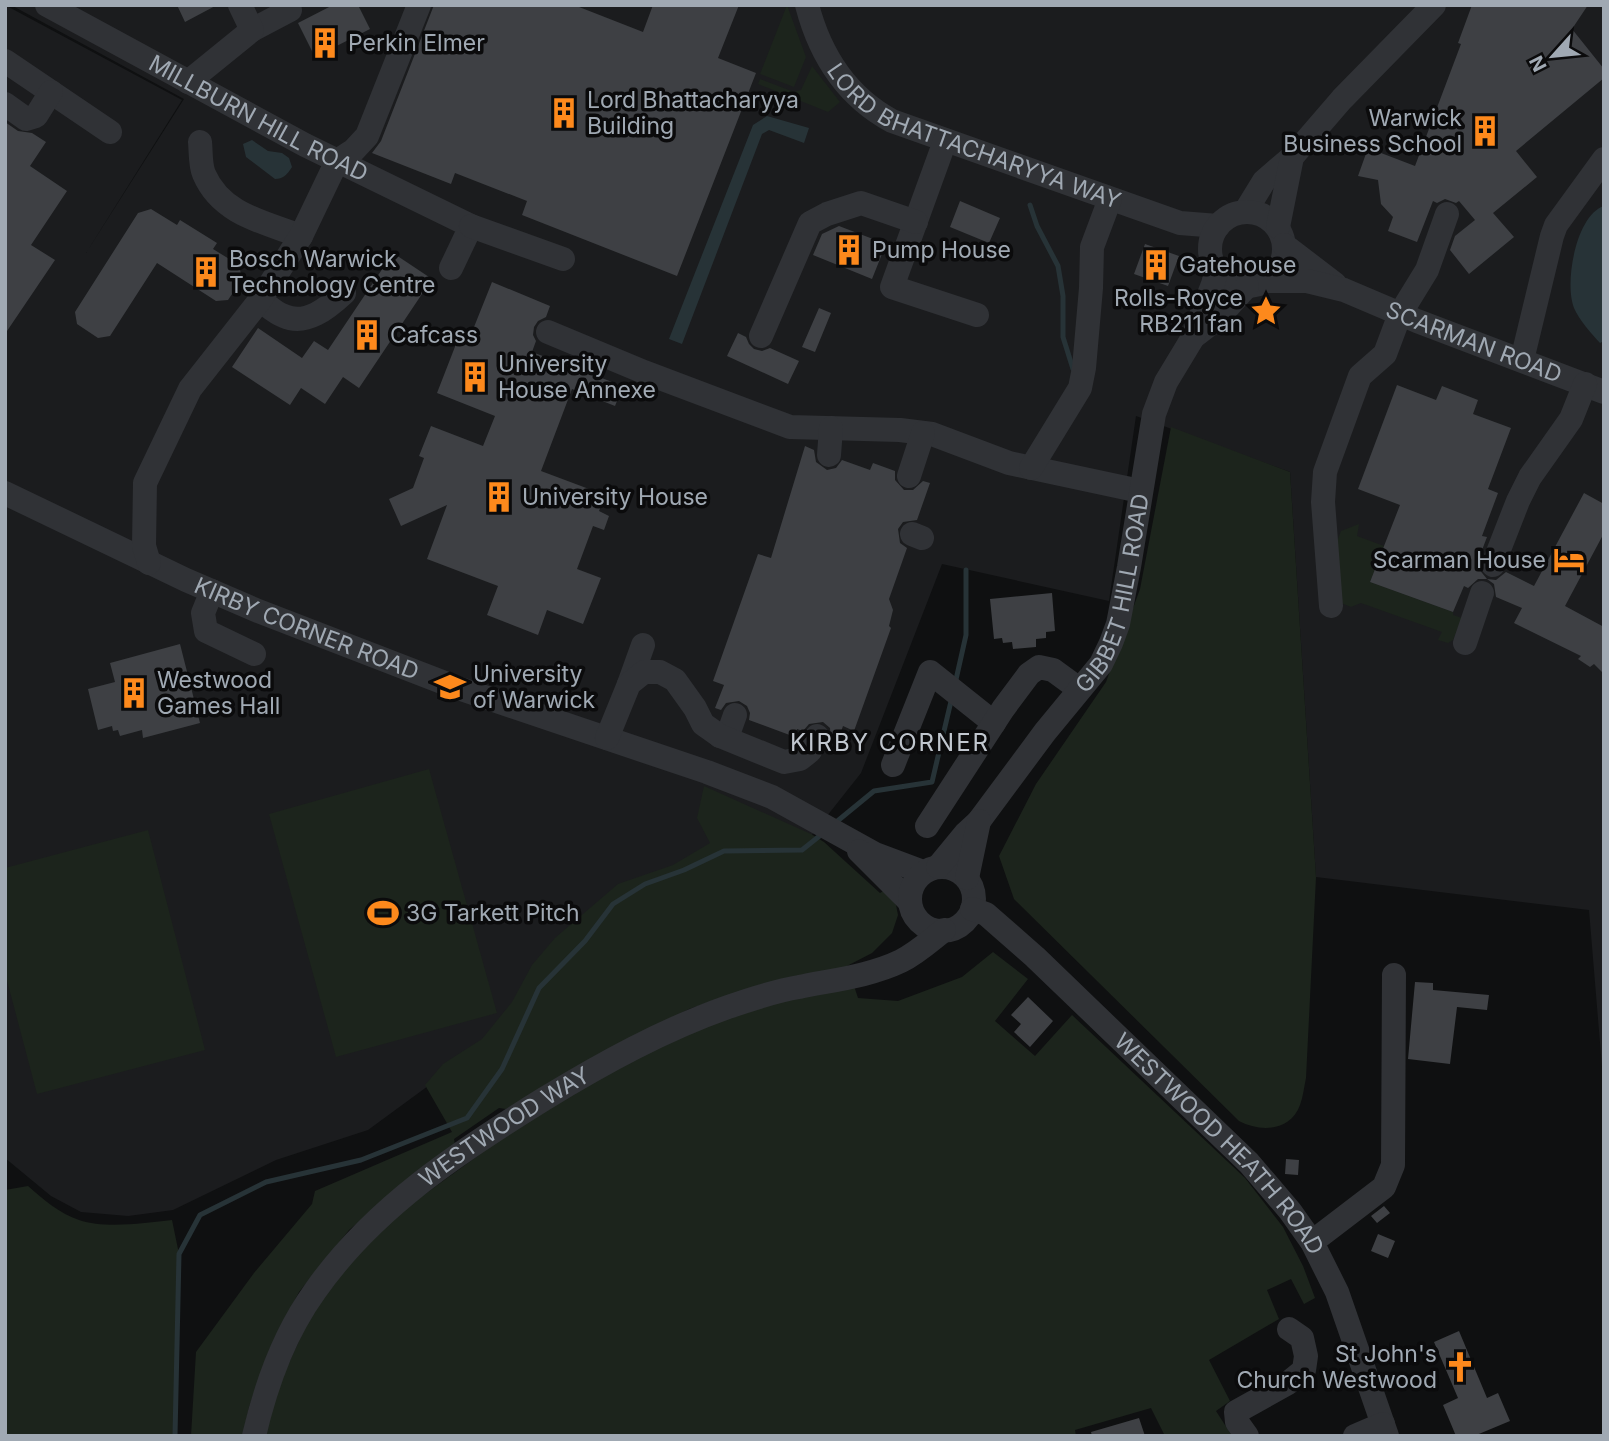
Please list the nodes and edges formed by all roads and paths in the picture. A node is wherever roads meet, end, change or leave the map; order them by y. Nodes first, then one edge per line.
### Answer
1 (47, 5) edge
2 (240, 5) edge
3 (419, 5) edge
4 (807, 5) edge
5 (1433, 6) edge
6 (290, 10) dead end
7 (252, 30) junction
8 (5, 61) edge
9 (188, 82) junction
10 (51, 92) junction
11 (5, 104) edge
12 (110, 132) dead end
13 (945, 141) junction
14 (201, 142) dead end
15 (1292, 157) junction
16 (1604, 159) edge
17 (346, 165) junction
18 (1110, 199) junction
19 (1245, 212) junction
20 (1447, 214) dead end
21 (916, 222) junction
22 (471, 226) junction
23 (301, 236) junction
24 (1281, 236) junction
25 (1215, 248) junction
26 (563, 260) dead end
27 (451, 268) dead end
28 (1257, 283) junction
29 (1344, 290) junction
30 (344, 293) dead end
31 (260, 300) junction
32 (1400, 314) junction
33 (977, 315) dead end
34 (548, 332) dead end
35 (761, 336) dead end
36 (1192, 339) junction
37 (1522, 360) junction
38 (1594, 388) edge
39 (831, 428) junction
40 (923, 433) junction
41 (829, 455) dead end
42 (1031, 468) junction
43 (909, 476) dead end
44 (1140, 491) junction
45 (5, 493) edge
46 (149, 563) junction
47 (1493, 565) dead end
48 (212, 591) junction
49 (1482, 593) dead end
50 (1331, 606) dead end
51 (1465, 643) dead end
52 (643, 646) dead end
53 (254, 654) dead end
54 (685, 660) dead end
55 (629, 684) junction
56 (1079, 689) junction
57 (685, 693) junction
58 (735, 715) dead end
59 (994, 723) junction
60 (720, 736) junction
61 (817, 736) dead end
62 (607, 738) junction
63 (893, 765) dead end
64 (979, 821) junction
65 (927, 826) dead end
66 (846, 839) junction
67 (931, 869) junction
68 (967, 878) junction
69 (911, 907) junction
70 (972, 909) junction
71 (944, 930) junction
72 (881, 968) junction
73 (1394, 975) dead end
74 (1312, 1242) junction
75 (1289, 1329) dead end
76 (1385, 1430) edge
77 (254, 1436) edge
78 (1247, 1436) edge
79 (1355, 1436) edge

1 - 9 street, MILLBURN HILL ROAD
2 - 7 street
3 - 17 street
4 - 13 street, LORD BHATTACHARYYA WAY
5 - 15 street
6 - 7 street
7 - 9 street
8 - 10 street
9 - 17 street, MILLBURN HILL ROAD
10 - 11 street
10 - 12 street
13 - 18 street, LORD BHATTACHARYYA WAY
13 - 21 street
14 - 23 street
15 - 19 street
15 - 24 street
16 - 37 street
17 - 22 street, MILLBURN HILL ROAD
17 - 23 street
18 - 25 street, LORD BHATTACHARYYA WAY
18 - 42 street
19 - 24 street
19 - 25 street
20 - 32 street
21 - 33 street
21 - 35 street
22 - 26 street, MILLBURN HILL ROAD
22 - 27 street
23 - 31 street
24 - 28 street
24 - 29 street, SCARMAN ROAD
25 - 28 street
25 - 36 street, GIBBET HILL ROAD
28 - 29 street, SCARMAN ROAD
28 - 36 street, GIBBET HILL ROAD
29 - 32 street, SCARMAN ROAD
30 - 31 street
31 - 46 street
32 - 37 street, SCARMAN ROAD
32 - 50 street
34 - 39 street
36 - 44 street, GIBBET HILL ROAD
37 - 38 street, SCARMAN ROAD
38 - 47 street
39 - 40 street
39 - 41 street
40 - 42 street
40 - 43 street
42 - 44 street
44 - 56 street, GIBBET HILL ROAD
45 - 46 street, KIRBY CORNER ROAD
46 - 48 street, KIRBY CORNER ROAD
48 - 53 street
48 - 62 street, KIRBY CORNER ROAD
49 - 51 street
52 - 55 street
54 - 57 street
55 - 57 street
55 - 62 street
56 - 59 street
56 - 64 street, GIBBET HILL ROAD
57 - 60 street
58 - 60 street
59 - 63 street
59 - 65 street
60 - 61 street
62 - 66 street, KIRBY CORNER ROAD
64 - 67 street, GIBBET HILL ROAD
64 - 68 street, GIBBET HILL ROAD
66 - 67 street, KIRBY CORNER ROAD
66 - 69 street, KIRBY CORNER ROAD
67 - 68 street
67 - 69 street
68 - 70 street
69 - 71 street
69 - 72 street
70 - 71 street
70 - 74 street, WESTWOOD HEATH ROAD
71 - 72 street, WESTWOOD WAY
72 - 77 street, WESTWOOD WAY
73 - 74 street
74 - 76 street, WESTWOOD HEATH ROAD
75 - 78 street
76 - 79 street

